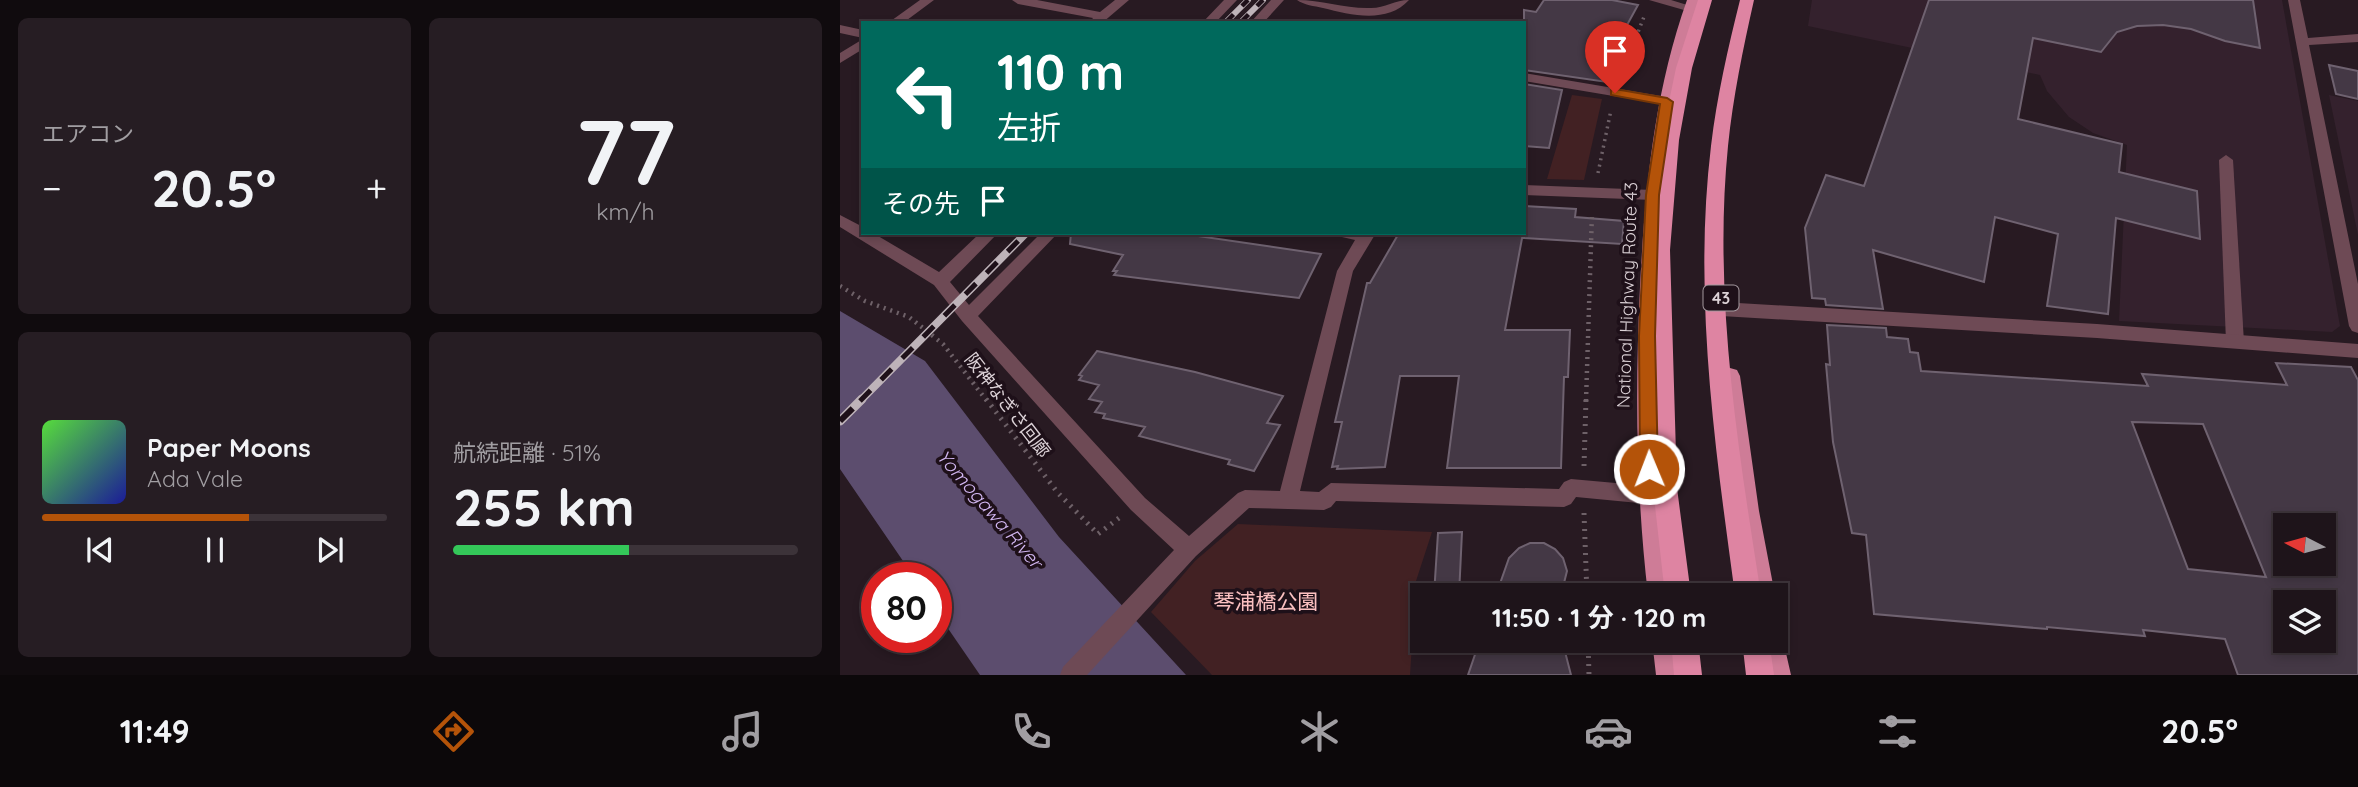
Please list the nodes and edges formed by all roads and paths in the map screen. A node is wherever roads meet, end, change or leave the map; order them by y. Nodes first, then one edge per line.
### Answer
1 (928, 0) edge
2 (1018, 0) edge
3 (1123, 0) edge
4 (1231, 0) edge
5 (1278, 0) edge
6 (1303, 0) edge
7 (1403, 0) edge
8 (1655, 0) edge
9 (1749, 0) edge
10 (2294, 0) edge
11 (1697, 3) edge
12 (1645, 13) dead end
13 (1098, 20) edge
14 (897, 21) edge
15 (1210, 21) edge
16 (1258, 21) edge
17 (840, 29) edge
18 (861, 34) edge
19 (2358, 38) edge
20 (2302, 42) junction
21 (861, 45) edge
22 (840, 59) edge
23 (1526, 78) edge
24 (1615, 93) junction
25 (1667, 102) junction
26 (2226, 160) dead end
27 (1526, 190) edge
28 (1593, 193) junction
29 (1653, 195) junction
30 (861, 212) edge
31 (844, 222) edge
32 (861, 232) edge
33 (865, 235) edge
34 (988, 235) edge
35 (1048, 235) edge
36 (1361, 235) edge
37 (940, 281) junction
38 (840, 286) edge
39 (1721, 309) junction
40 (968, 316) junction
41 (2358, 326) edge
42 (2235, 342) junction
43 (2358, 351) edge
44 (1583, 489) junction
45 (1649, 495) junction
46 (1288, 500) junction
47 (1138, 504) junction
48 (1189, 549) junction
49 (1587, 583) edge
50 (1659, 583) edge
51 (1677, 583) edge
52 (1746, 583) edge
53 (1761, 583) edge
54 (1588, 653) edge
55 (1666, 653) edge
56 (1685, 653) edge
57 (1757, 653) edge
58 (1774, 653) edge
59 (1070, 675) edge
60 (1589, 675) edge
61 (1669, 675) edge
62 (1688, 675) edge
63 (1760, 675) edge
64 (1778, 675) edge

1 - 14 street
2 - 13 street
3 - 13 street
4 - 15 street
5 - 16 street
6 - 7 street
8 - 11 street
9 - 39 highway, 43
9 - 52 highway
10 - 20 street
11 - 25 highway, National Highway Route 43
11 - 51 highway
12 - 24 path
17 - 18 street
19 - 20 street
20 - 41 street
21 - 22 street
23 - 24 street
24 - 25 street
24 - 28 path
25 - 29 highway, National Highway Route 43
26 - 42 street
27 - 28 street
28 - 29 street
28 - 44 path
29 - 45 highway, National Highway Route 43
30 - 31 street
31 - 32 street
33 - 37 street
34 - 37 street
35 - 40 street
36 - 46 street
37 - 40 street
38 - 47 path, 阪神なぎさ回廊
39 - 42 street
39 - 53 highway, 43
40 - 47 street
42 - 43 street
44 - 45 street
44 - 46 street
44 - 49 path
45 - 50 highway, National Highway Route 43
46 - 48 street
47 - 48 street
48 - 59 street
54 - 60 path
55 - 61 highway
56 - 62 highway
57 - 63 highway
58 - 64 highway

